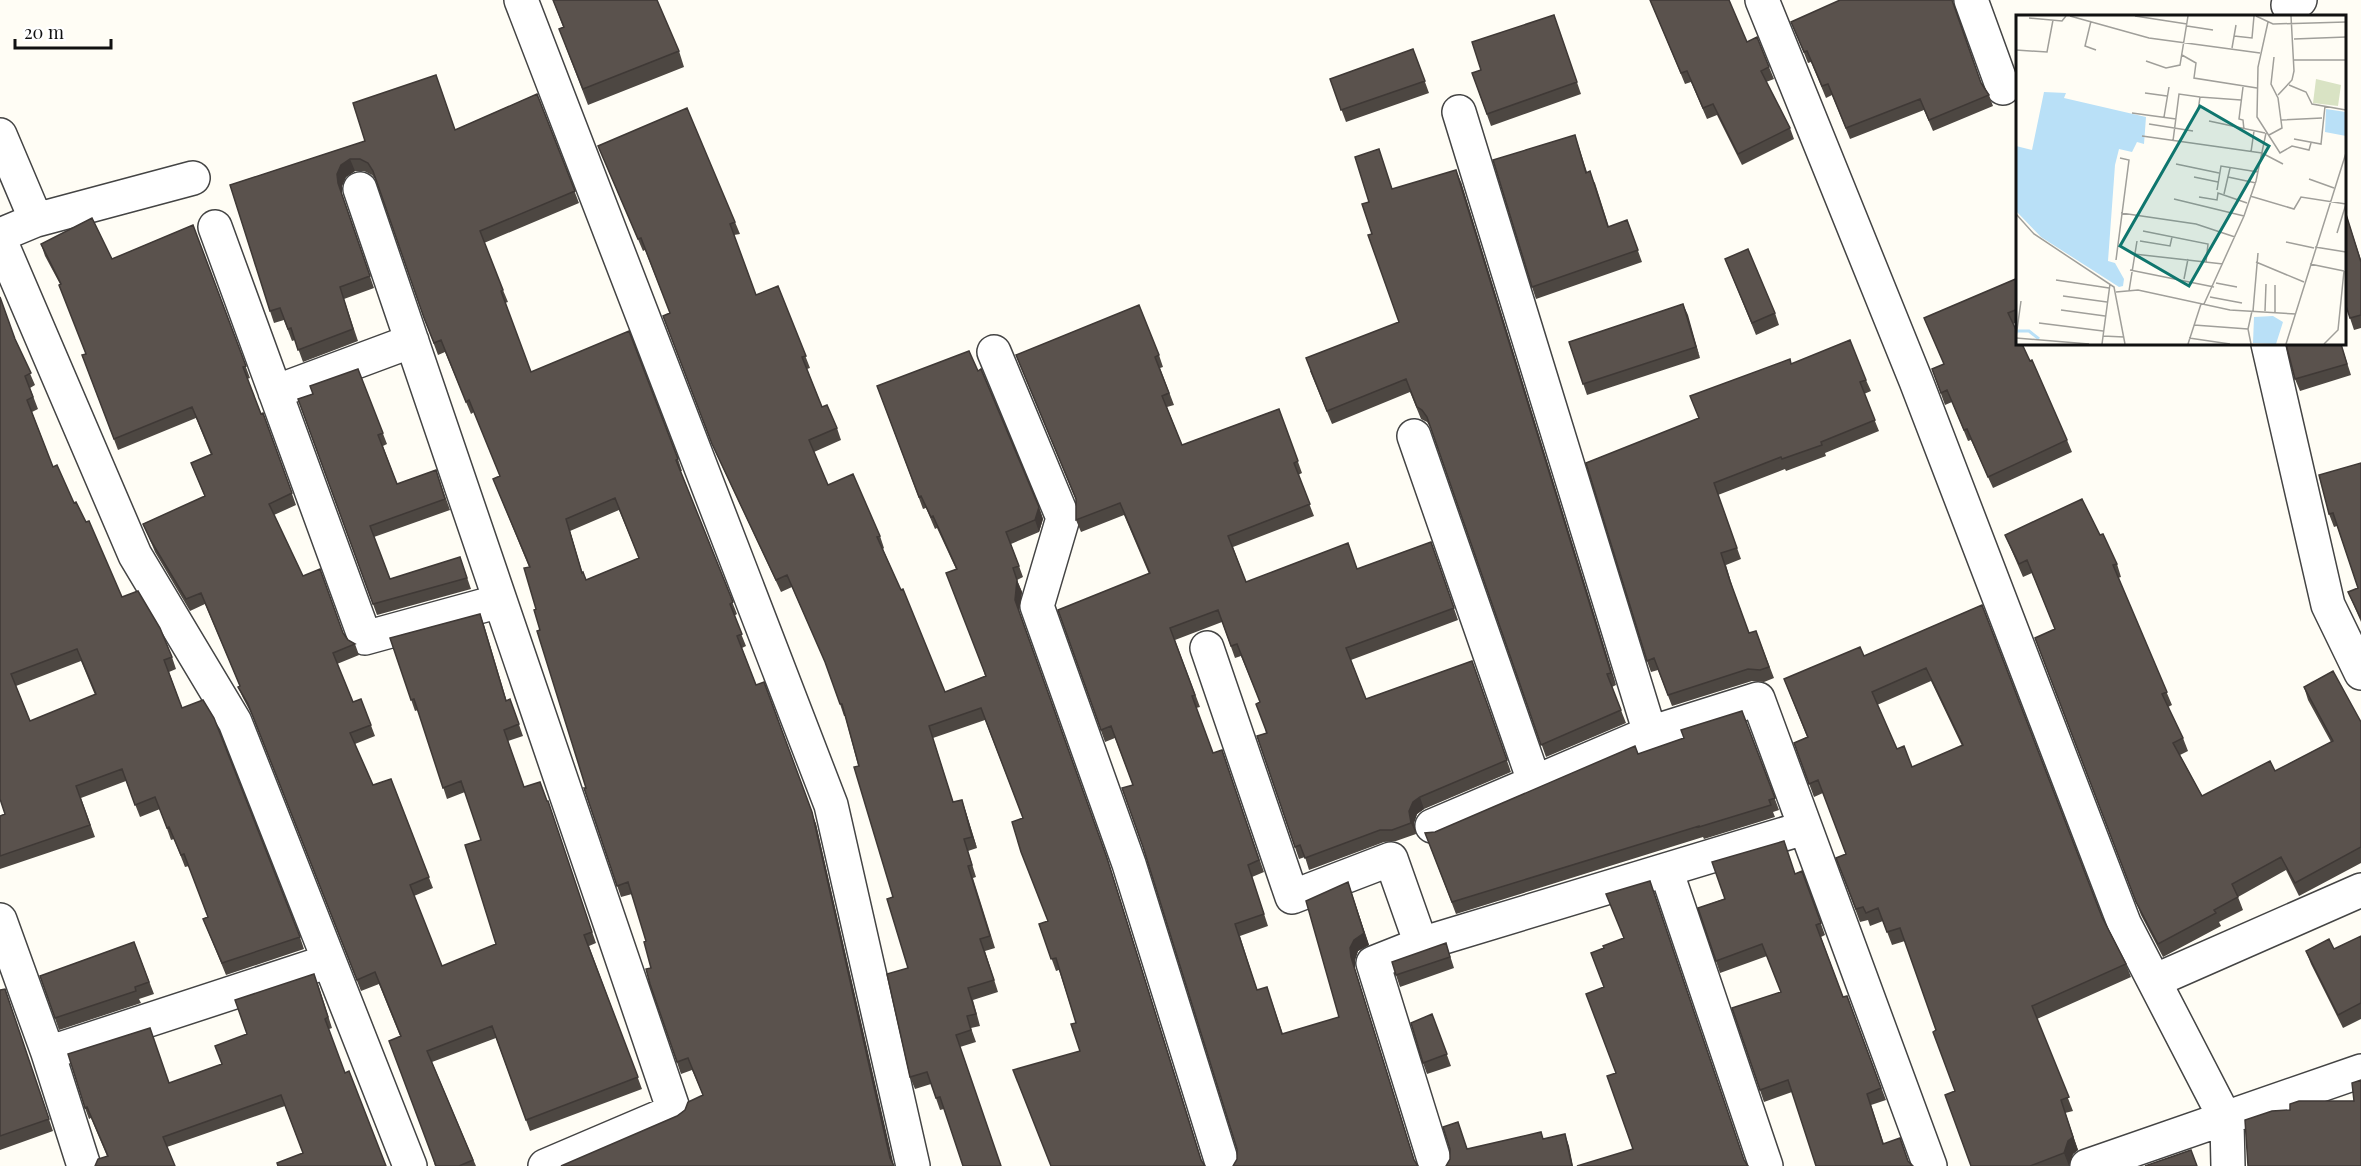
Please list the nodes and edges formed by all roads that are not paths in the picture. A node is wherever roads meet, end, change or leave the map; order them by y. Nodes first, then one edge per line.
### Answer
1 (521, 0) edge
2 (1762, 0) edge
3 (1971, 0) edge
4 (2003, 88) dead end
5 (1459, 112) dead end
6 (0, 135) edge
7 (193, 178) dead end
8 (360, 189) dead end
9 (36, 220) junction
10 (215, 227) dead end
11 (0, 235) edge
12 (0, 240) edge
13 (412, 341) junction
14 (2268, 345) edge
15 (994, 351) dead end
16 (275, 392) junction
17 (1414, 436) dead end
18 (500, 601) junction
19 (1207, 648) dead end
20 (2361, 673) edge
21 (1650, 733) junction
22 (1534, 781) junction
23 (1432, 826) dead end
24 (1804, 828) junction
25 (1666, 870) junction
26 (2361, 890) edge
27 (0, 920) edge
28 (1420, 944) junction
29 (329, 961) junction
30 (2154, 981) junction
31 (48, 1053) junction
32 (2361, 1071) edge
33 (2224, 1118) junction
34 (84, 1166) edge
35 (410, 1166) edge
36 (545, 1166) edge
37 (913, 1166) edge
38 (1223, 1166) edge
39 (1436, 1166) edge
40 (1766, 1166) edge
41 (1930, 1166) edge
42 (2087, 1166) edge
43 (2228, 1166) edge

1 - 37 street
2 - 30 street
3 - 4 street
5 - 21 street
6 - 9 street
7 - 9 street
8 - 13 street
9 - 11 street
10 - 16 street
12 - 29 street
13 - 16 street
13 - 18 street
14 - 20 street
15 - 38 street
16 - 18 street
17 - 22 street
18 - 36 street
19 - 28 street
21 - 22 street
21 - 24 street
22 - 23 street
24 - 25 street
24 - 41 street
25 - 28 street
25 - 40 street
26 - 30 street
27 - 31 street
28 - 39 street
29 - 31 street
29 - 35 street
30 - 33 street
31 - 34 street
32 - 33 street
33 - 42 street
33 - 43 street

